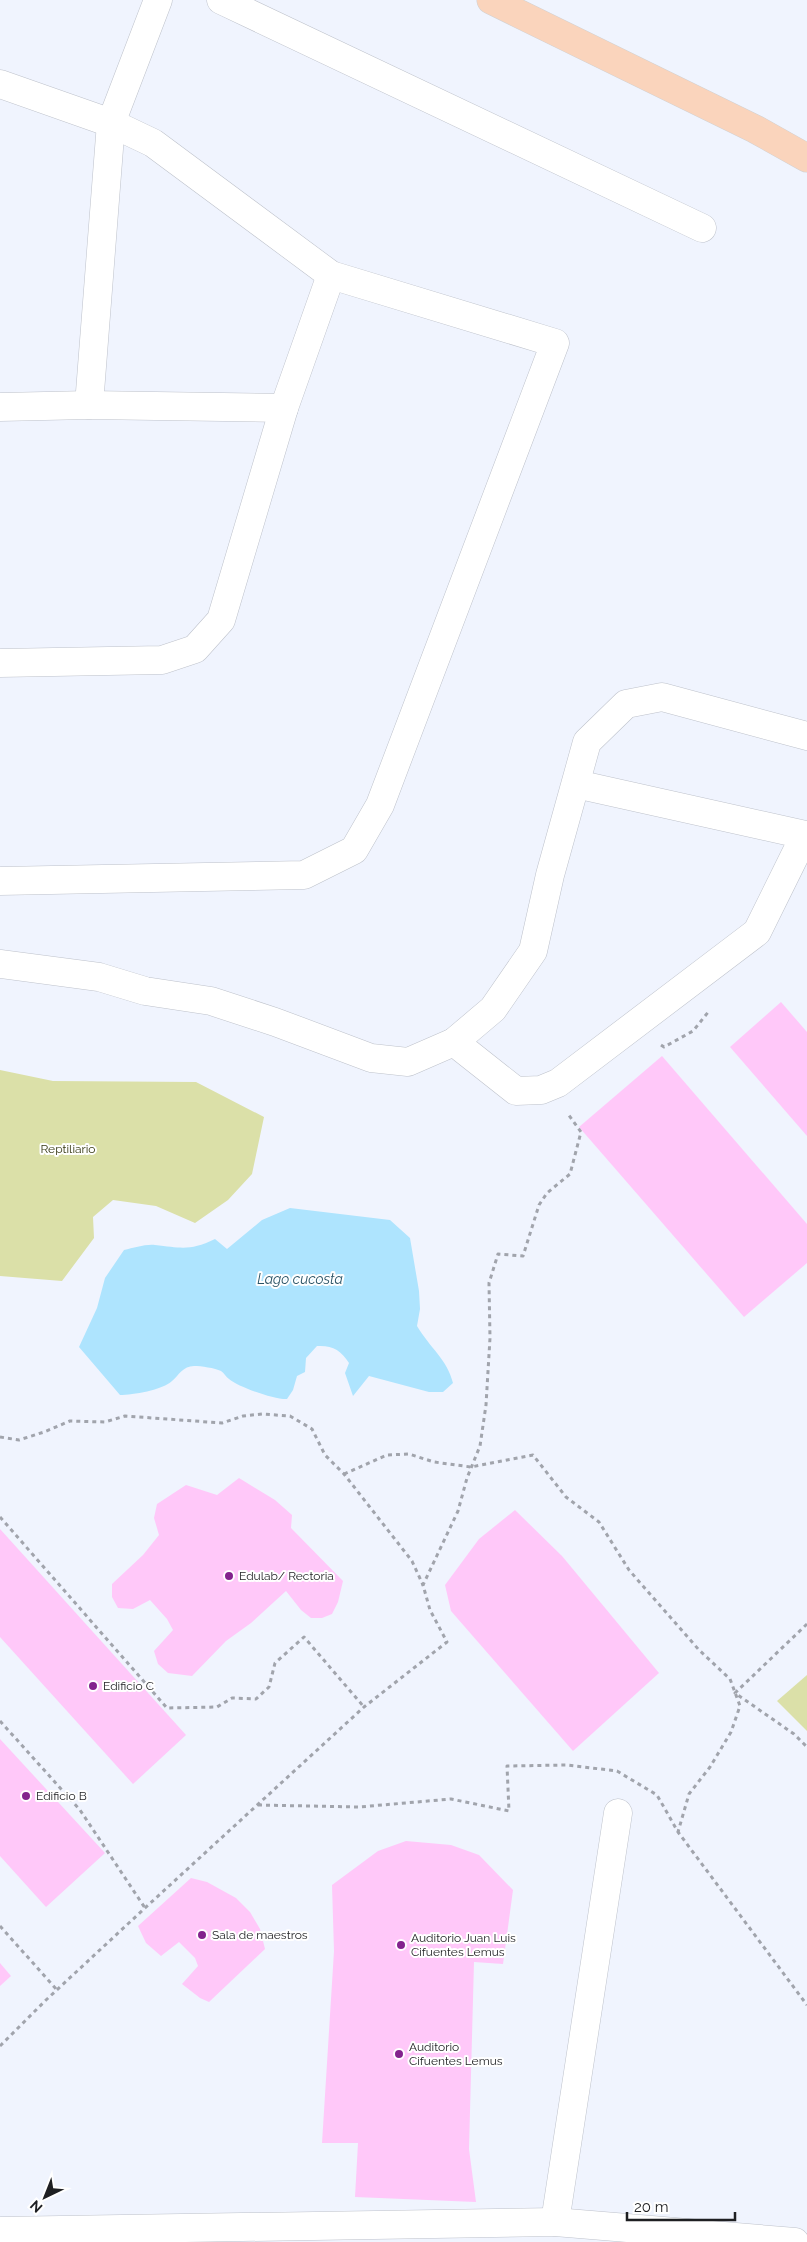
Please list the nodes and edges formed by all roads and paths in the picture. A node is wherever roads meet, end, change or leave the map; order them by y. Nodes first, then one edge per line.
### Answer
1 (158, 0) edge
2 (222, 0) edge
3 (490, 0) edge
4 (0, 84) edge
5 (111, 123) junction
6 (807, 158) edge
7 (702, 228) dead end
8 (331, 275) junction
9 (89, 405) junction
10 (0, 407) edge
11 (284, 408) junction
12 (0, 662) edge
13 (807, 736) edge
14 (576, 784) junction
15 (0, 881) edge
16 (0, 964) edge
17 (712, 1008) dead end
18 (454, 1042) junction
19 (657, 1042) dead end
20 (564, 1109) dead end
21 (0, 1438) edge
22 (471, 1466) junction
23 (344, 1474) junction
24 (0, 1516) edge
25 (423, 1585) junction
26 (807, 1624) edge
27 (736, 1693) junction
28 (364, 1707) junction
29 (0, 1721) edge
30 (807, 1747) edge
31 (257, 1805) junction
32 (618, 1813) dead end
33 (678, 1832) junction
34 (145, 1908) junction
35 (0, 1926) edge
36 (57, 1990) junction
37 (807, 2005) edge
38 (0, 2046) edge
39 (555, 2222) junction
40 (0, 2231) edge
41 (795, 2242) edge

1 - 5 street
2 - 7 street
3 - 6 main road
4 - 5 street
5 - 8 street
5 - 9 street
8 - 11 street
8 - 15 street
9 - 10 street
9 - 11 street
11 - 12 street
13 - 14 street
14 - 18 street
14 - 18 street
16 - 18 street
17 - 19 path
20 - 22 path
21 - 23 path
22 - 23 path
22 - 25 path
22 - 27 path
23 - 25 path
24 - 28 path
25 - 28 path
26 - 27 path
27 - 30 path
27 - 33 path
28 - 31 path
29 - 34 path
31 - 33 path
31 - 34 path
32 - 39 street
33 - 37 path
34 - 36 path
35 - 36 path
36 - 38 path
39 - 40 street
39 - 41 street

